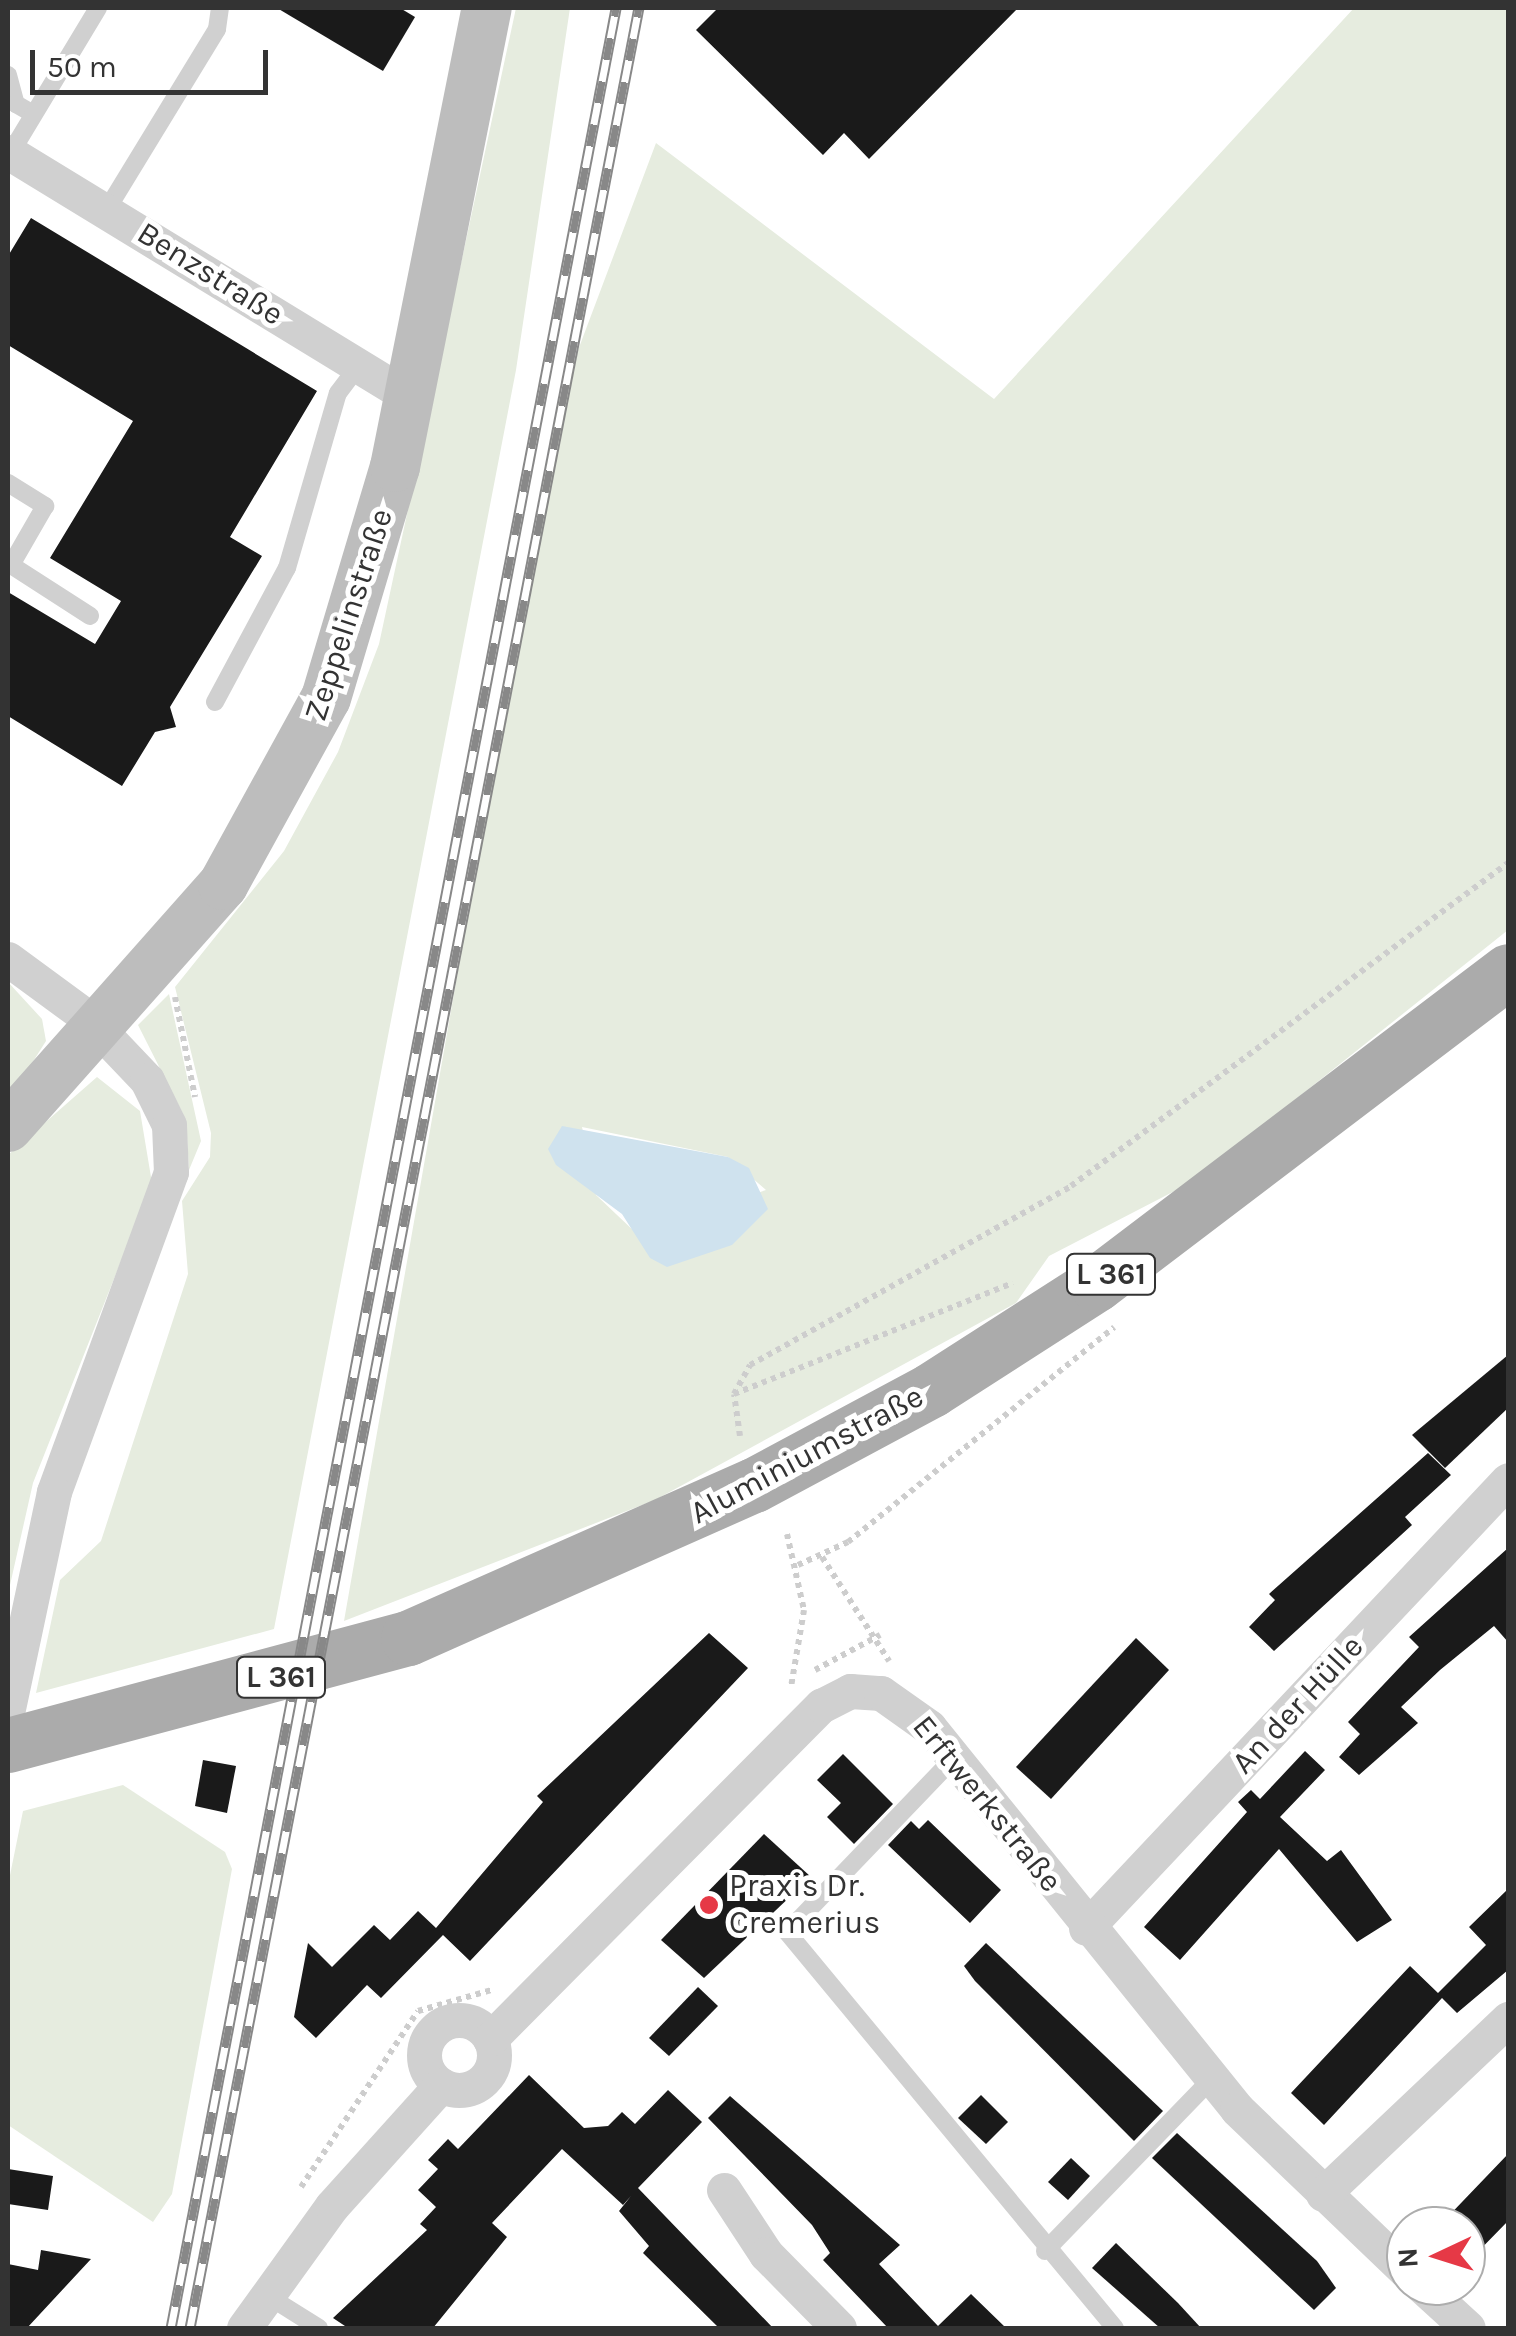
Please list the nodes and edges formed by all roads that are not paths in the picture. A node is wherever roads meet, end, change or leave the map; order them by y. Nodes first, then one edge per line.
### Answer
1 (98, 8) edge
2 (220, 8) edge
3 (487, 8) edge
4 (8, 74) edge
5 (33, 114) junction
6 (9, 153) edge
7 (106, 210) junction
8 (358, 366) junction
9 (411, 398) junction
10 (8, 482) edge
11 (90, 616) dead end
12 (215, 702) dead end
13 (8, 959) edge
14 (1508, 972) edge
15 (101, 1030) junction
16 (8, 1126) edge
17 (1508, 1480) edge
18 (8, 1708) edge
19 (8, 1745) edge
20 (954, 1758) junction
21 (1086, 1928) junction
22 (1508, 2019) edge
23 (490, 2039) junction
24 (1211, 2080) junction
25 (441, 2085) junction
26 (724, 2190) dead end
27 (1323, 2194) junction
28 (1045, 2251) junction
29 (1386, 2252) edge
30 (268, 2296) junction
31 (1444, 2306) edge
32 (244, 2328) edge
33 (319, 2328) edge
34 (839, 2328) edge
35 (1115, 2328) edge
36 (1468, 2328) edge

1 - 5 lane
2 - 7 lane
3 - 9 street, Zeppelinstraße
4 - 5 lane
5 - 6 lane
6 - 7 street, Benzstraße
7 - 8 street, Benzstraße
8 - 9 street, Benzstraße
8 - 12 lane
9 - 15 street, Zeppelinstraße
10 - 11 lane
13 - 15 street
14 - 19 main road, Aluminiumstraße / L 361
15 - 16 street, Zeppelinstraße
15 - 18 street
17 - 21 street, An der Hülle
20 - 21 street, Erftwerkstraße
20 - 23 street, Erftwerkstraße
20 - 28 lane
21 - 24 street, Erftwerkstraße
22 - 27 street
23 - 25 street, Erftwerkstraße
23 - 25 street
24 - 27 street, Erftwerkstraße
24 - 28 lane
25 - 30 street
26 - 34 street
27 - 29 street, Erftwerkstraße
28 - 35 lane
30 - 32 street
30 - 33 lane
31 - 36 street

